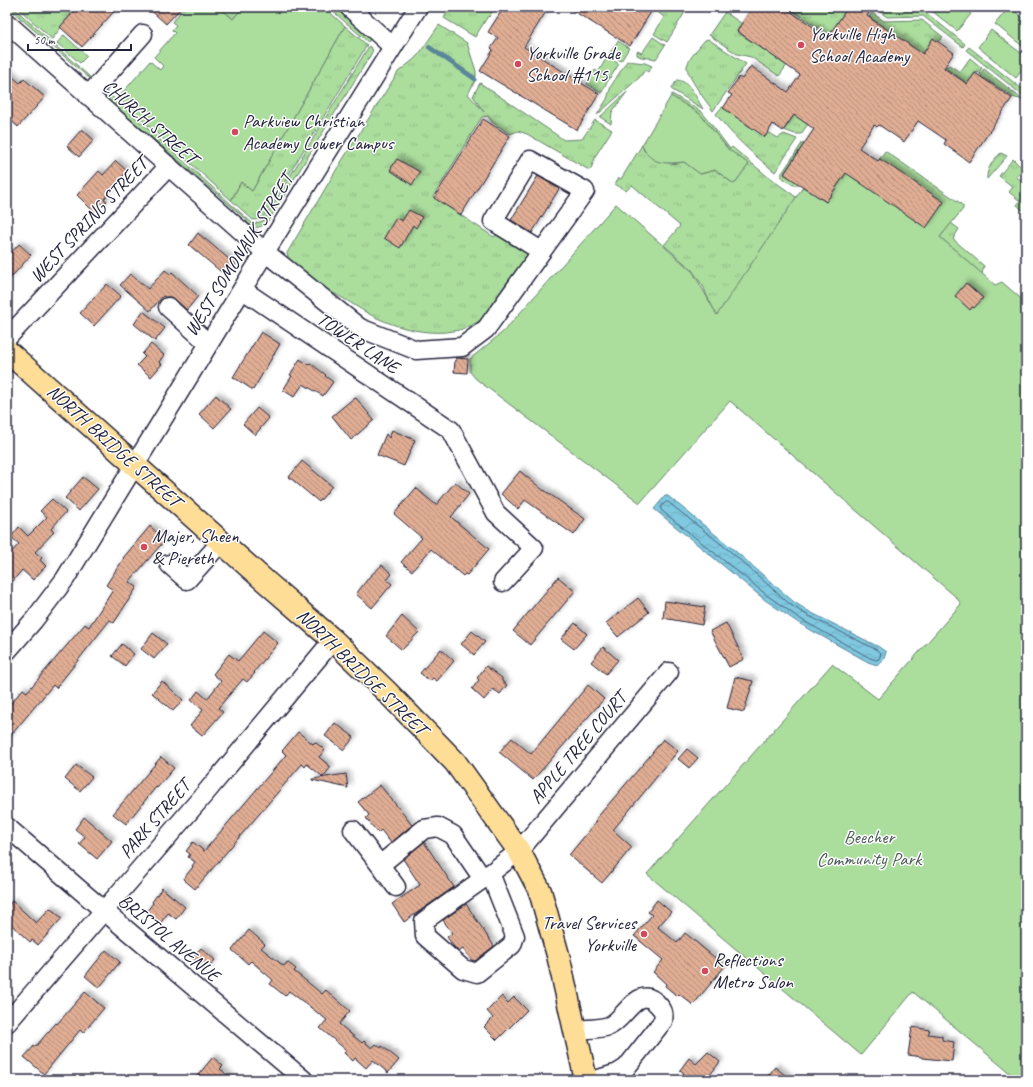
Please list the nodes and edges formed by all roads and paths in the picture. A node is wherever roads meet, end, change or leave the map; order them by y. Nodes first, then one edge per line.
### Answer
1 (349, 7) edge
2 (418, 7) edge
3 (7, 23) edge
4 (143, 34) dead end
5 (393, 47) junction
6 (88, 96) junction
7 (169, 166) junction
8 (266, 252) junction
9 (541, 252) junction
10 (242, 290) junction
11 (168, 307) dead end
12 (7, 338) edge
13 (209, 344) junction
14 (7, 351) edge
15 (135, 466) junction
16 (221, 542) junction
17 (168, 564) dead end
18 (503, 582) dead end
19 (334, 640) junction
20 (7, 651) edge
21 (669, 672) dead end
22 (7, 827) edge
23 (353, 830) dead end
24 (519, 851) junction
25 (380, 865) junction
26 (487, 876) junction
27 (396, 887) dead end
28 (104, 911) junction
29 (7, 1023) edge
30 (575, 1030) junction
31 (304, 1080) edge
32 (586, 1080) edge
33 (595, 1080) edge

1 - 5 street
2 - 5 street, WEST SOMONAUK STREET
3 - 6 street, CHURCH STREET
4 - 6 street
5 - 8 street, WEST SOMONAUK STREET
6 - 7 street, CHURCH STREET
7 - 8 street, CHURCH STREET
7 - 12 street, WEST SPRING STREET
8 - 9 street, CHURCH STREET
8 - 10 street, WEST SOMONAUK STREET
9 - 9 street, CHURCH STREET
10 - 13 street, WEST SOMONAUK STREET
10 - 18 street, TOWER LANE
11 - 13 street
13 - 15 street, WEST SOMONAUK STREET
14 - 15 highway, NORTH BRIDGE STREET
15 - 16 highway, NORTH BRIDGE STREET
15 - 20 street, WEST SOMONAUK STREET
16 - 17 street
16 - 19 highway, NORTH BRIDGE STREET
19 - 24 highway, NORTH BRIDGE STREET
19 - 28 street, PARK STREET
21 - 24 street, APPLE TREE COURT
22 - 28 street, BRISTOL AVENUE
23 - 25 street
24 - 26 street, APPLE TREE COURT
24 - 30 highway, NORTH BRIDGE STREET
25 - 26 street
25 - 27 street
26 - 26 street, APPLE TREE COURT
28 - 29 street, PARK STREET
28 - 31 street, BRISTOL AVENUE
30 - 32 highway, NORTH BRIDGE STREET
30 - 33 street

